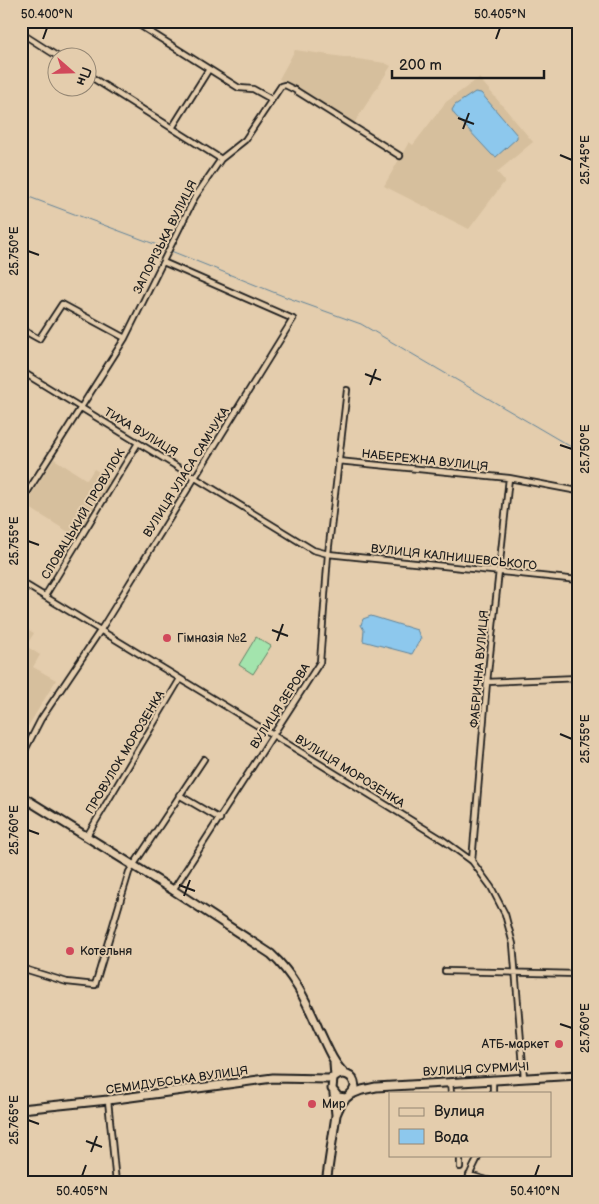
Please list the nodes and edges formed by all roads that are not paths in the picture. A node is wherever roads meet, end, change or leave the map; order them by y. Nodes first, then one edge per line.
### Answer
1 (133, 21) edge
2 (21, 33) edge
3 (48, 50) edge
4 (209, 69) junction
5 (98, 81) edge
6 (271, 100) junction
7 (172, 128) junction
8 (400, 156) dead end
9 (221, 159) junction
10 (163, 262) junction
11 (21, 329) edge
12 (125, 338) junction
13 (21, 371) edge
14 (347, 390) dead end
15 (81, 407) junction
16 (138, 443) junction
17 (338, 461) junction
18 (194, 476) junction
19 (509, 478) junction
20 (578, 491) edge
21 (21, 502) edge
22 (328, 554) junction
23 (498, 571) junction
24 (578, 580) edge
25 (21, 582) edge
26 (45, 596) junction
27 (100, 631) junction
28 (578, 678) edge
29 (180, 679) junction
30 (487, 682) junction
31 (273, 735) junction
32 (21, 758) edge
33 (204, 759) dead end
34 (179, 795) junction
35 (21, 796) edge
36 (220, 818) junction
37 (87, 836) junction
38 (472, 861) junction
39 (132, 866) junction
40 (173, 890) junction
41 (21, 968) edge
42 (445, 972) dead end
43 (516, 973) junction
44 (578, 974) edge
45 (333, 1059) junction
46 (346, 1074) junction
47 (578, 1075) edge
48 (335, 1077) junction
49 (524, 1078) junction
50 (318, 1079) junction
51 (353, 1079) junction
52 (494, 1080) junction
53 (450, 1082) junction
54 (376, 1087) junction
55 (333, 1092) junction
56 (451, 1092) edge
57 (492, 1092) edge
58 (349, 1096) junction
59 (108, 1100) junction
60 (21, 1110) edge
61 (335, 1119) junction
62 (460, 1156) edge
63 (478, 1156) edge
64 (460, 1167) dead end
65 (469, 1175) junction
66 (116, 1183) edge
67 (326, 1183) edge
68 (468, 1183) edge
69 (498, 1183) edge

1 - 4 street
2 - 3 street
4 - 6 street
4 - 7 street
5 - 7 street
6 - 8 street, ЗАПОРІЗЬКА ВУЛИЦЯ
6 - 9 street, ЗАПОРІЗЬКА ВУЛИЦЯ
7 - 9 street
9 - 10 street, ЗАПОРІЗЬКА ВУЛИЦЯ
10 - 12 street, ЗАПОРІЗЬКА ВУЛИЦЯ
10 - 18 street, ВУЛИЦЯ УЛАСА САМЧУКА
11 - 12 street
12 - 15 street, ЗАПОРІЗЬКА ВУЛИЦЯ
13 - 15 street, ТИХА ВУЛИЦЯ
14 - 17 street, ВУЛИЦЯ ЗЕРОВА
15 - 16 street, ТИХА ВУЛИЦЯ
15 - 21 street, ЗАПОРІЗЬКА ВУЛИЦЯ
16 - 18 street, ТИХА ВУЛИЦЯ
16 - 26 street, СЛОВАЦЬКИЙ ПРОВУЛОК
17 - 19 street, НАБЕРЕЖНА ВУЛИЦЯ
17 - 22 street, ВУЛИЦЯ ЗЕРОВА
18 - 22 street, ТИХА ВУЛИЦЯ
18 - 27 street, ВУЛИЦЯ УЛАСА САМЧУКА
19 - 20 street, НАБЕРЕЖНА ВУЛИЦЯ
19 - 23 street, ФАБРИЧНА ВУЛИЦЯ
22 - 23 street, ВУЛИЦЯ КАЛНИШЕВСЬКОГО
22 - 31 street, ВУЛИЦЯ ЗЕРОВА
23 - 24 street, ВУЛИЦЯ КАЛНИШЕВСЬКОГО
23 - 30 street, ФАБРИЧНА ВУЛИЦЯ
25 - 26 street, ВУЛИЦЯ МОРОЗЕНКА
26 - 27 street, ВУЛИЦЯ МОРОЗЕНКА
27 - 29 street, ВУЛИЦЯ МОРОЗЕНКА
27 - 32 street, ВУЛИЦЯ УЛАСА САМЧУКА
28 - 30 street
29 - 31 street, ВУЛИЦЯ МОРОЗЕНКА
29 - 37 street, ПРОВУЛОК МОРОЗЕНКА
30 - 38 street, ФАБРИЧНА ВУЛИЦЯ
31 - 36 street, ВУЛИЦЯ ЗЕРОВА
31 - 38 street, ВУЛИЦЯ МОРОЗЕНКА
33 - 34 street
34 - 36 street
34 - 39 street
35 - 37 main road
36 - 40 street, ВУЛИЦЯ ЗЕРОВА
37 - 39 main road
38 - 43 street, ВУЛИЦЯ МОРОЗЕНКА
39 - 40 main road
39 - 41 street
40 - 45 main road
42 - 43 street
43 - 44 street
43 - 49 street, ВУЛИЦЯ МОРОЗЕНКА
45 - 46 main road
45 - 48 main road
46 - 48 main road
46 - 51 main road
47 - 49 main road, ВУЛИЦЯ СУРМИЧІ
48 - 50 main road, СЕМИДУБСЬКА ВУЛИЦЯ
48 - 55 main road
49 - 52 main road, ВУЛИЦЯ СУРМИЧІ
50 - 55 main road
50 - 59 main road, СЕМИДУБСЬКА ВУЛИЦЯ
51 - 54 main road
51 - 58 main road
52 - 53 main road, ВУЛИЦЯ СУРМИЧІ
52 - 57 street
53 - 54 main road, ВУЛИЦЯ СУРМИЧІ
53 - 56 street
54 - 58 main road
55 - 58 main road
55 - 61 main road
58 - 61 main road
59 - 60 main road, СЕМИДУБСЬКА ВУЛИЦЯ
59 - 66 street
61 - 67 main road
62 - 64 street
63 - 65 street
65 - 68 street
65 - 69 street

